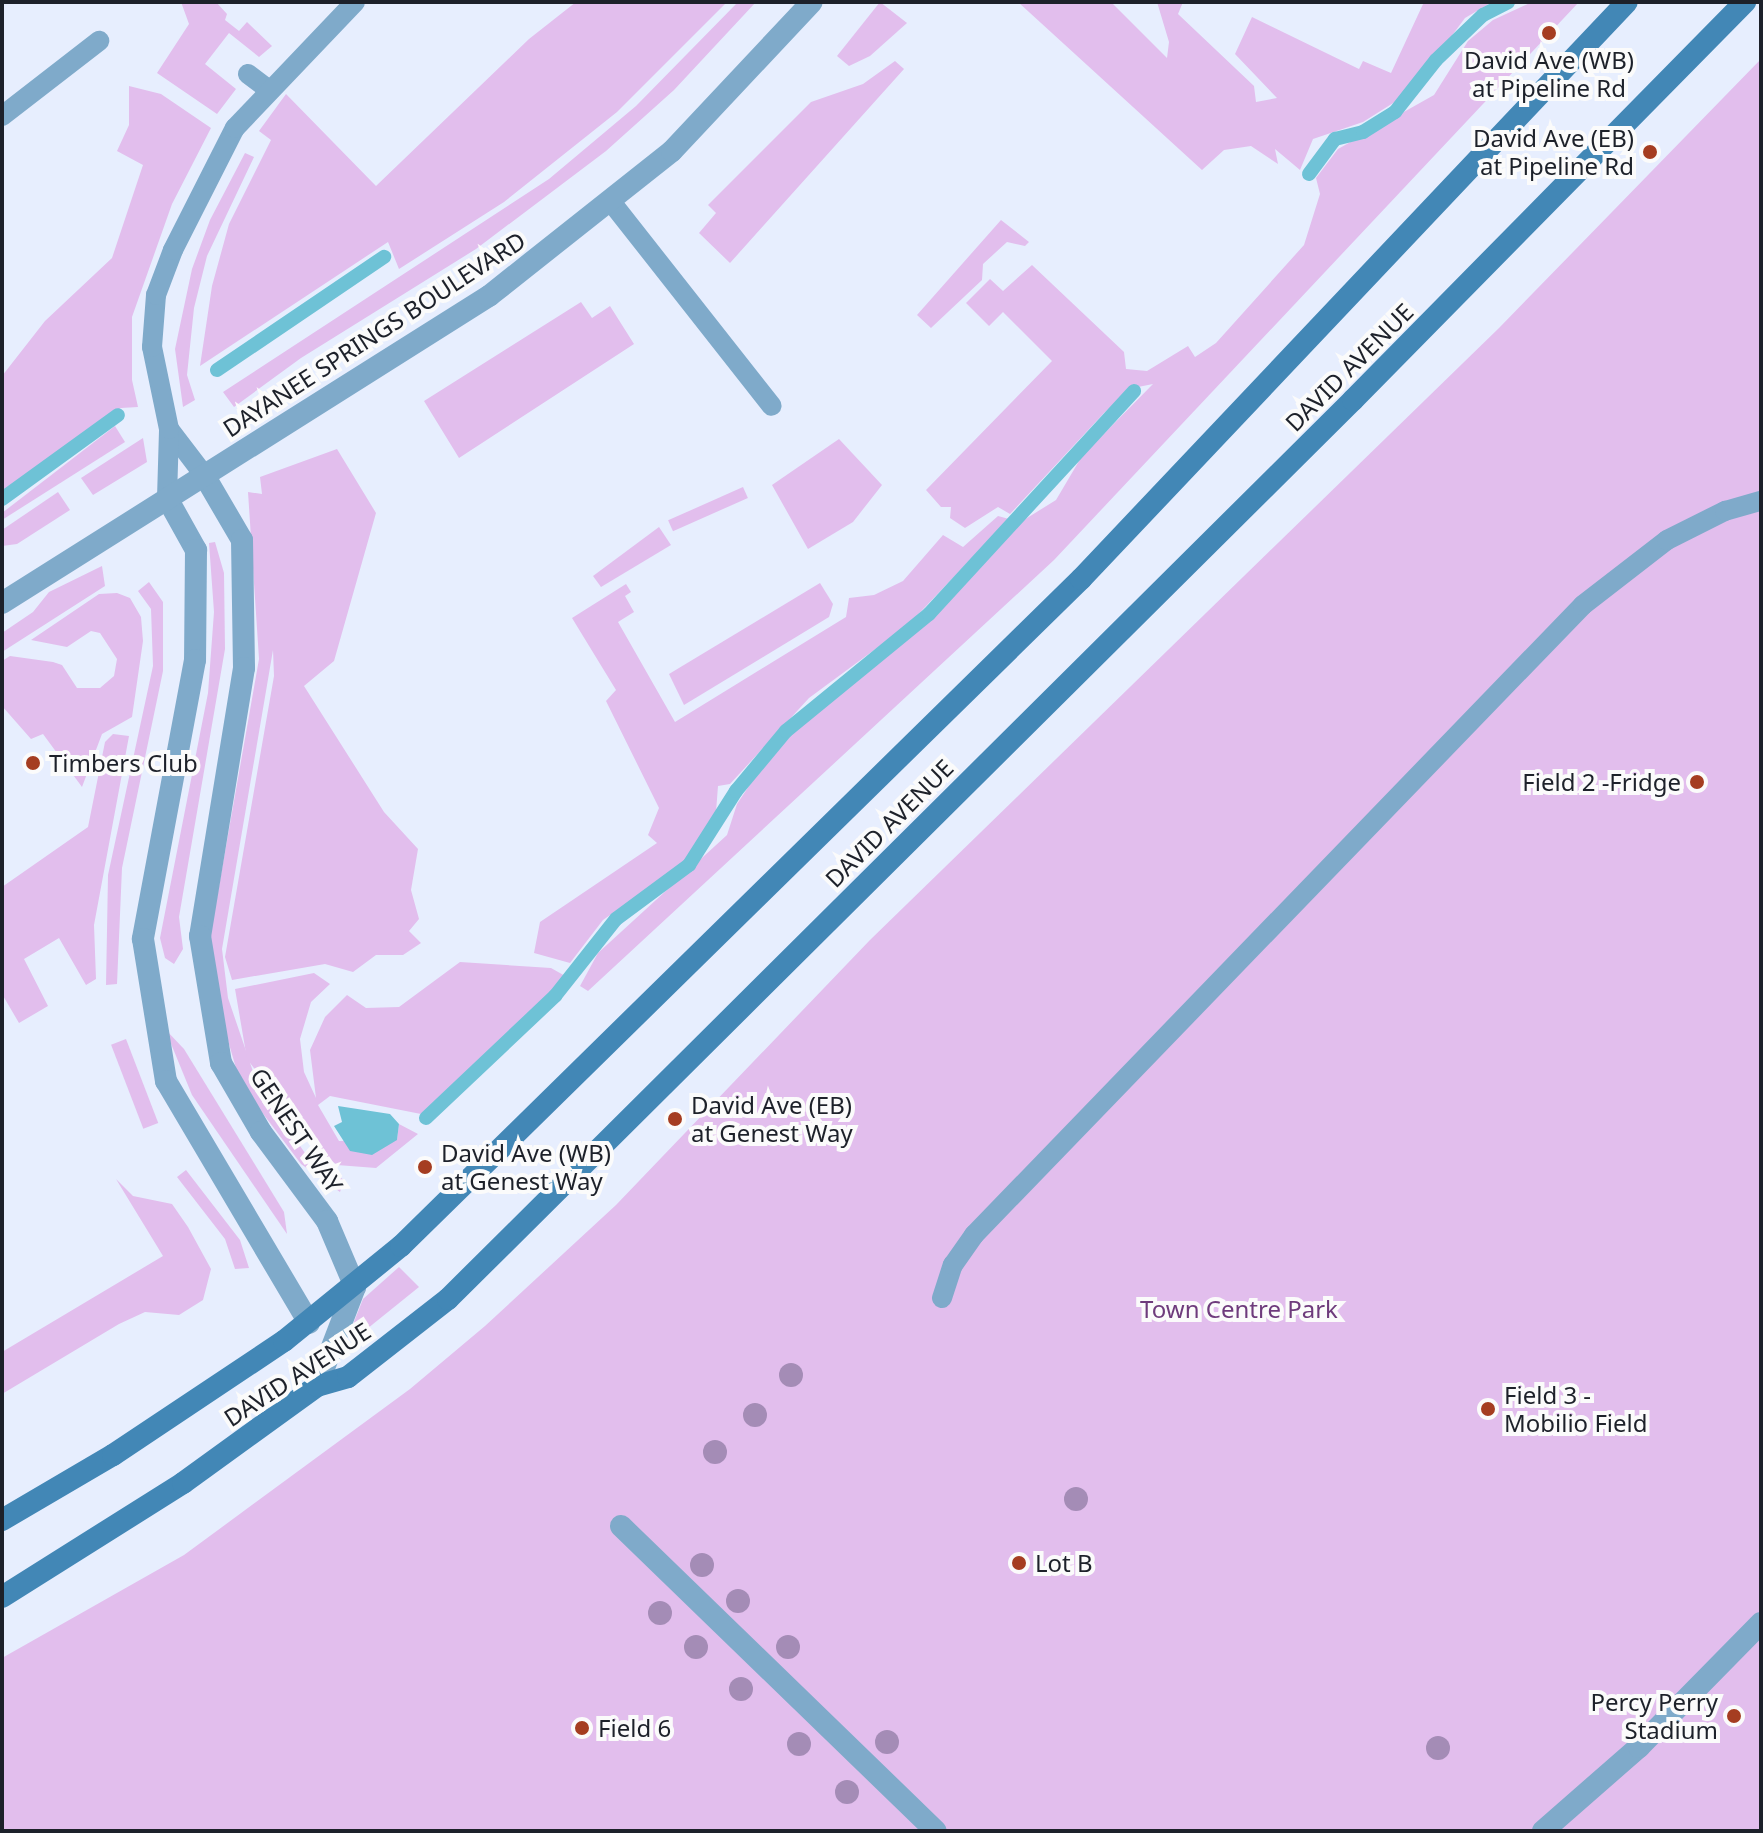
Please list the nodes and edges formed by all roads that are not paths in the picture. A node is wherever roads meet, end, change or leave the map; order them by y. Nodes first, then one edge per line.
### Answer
1 (355, 2) edge
2 (812, 2) edge
3 (1627, 2) edge
4 (1745, 2) edge
5 (99, 41) dead end
6 (248, 74) dead end
7 (269, 90) junction
8 (2, 116) edge
9 (612, 203) junction
10 (772, 406) dead end
11 (169, 429) junction
12 (204, 475) junction
13 (167, 498) junction
14 (1761, 501) edge
15 (2, 603) edge
16 (355, 1287) junction
17 (942, 1298) dead end
18 (309, 1323) junction
19 (317, 1386) junction
20 (2, 1520) edge
21 (621, 1526) dead end
22 (2, 1597) edge
23 (1761, 1623) edge
24 (936, 1831) edge
25 (1543, 1831) edge

1 - 7 lane
2 - 9 street, DAYANEE SPRINGS BOULEVARD
3 - 16 main road, DAVID AVENUE
4 - 19 main road, DAVID AVENUE
5 - 8 lane
6 - 7 lane
7 - 11 lane
9 - 10 lane
9 - 12 street, DAYANEE SPRINGS BOULEVARD
11 - 12 lane
11 - 13 lane
12 - 13 street, DAYANEE SPRINGS BOULEVARD
12 - 16 street, GENEST WAY
13 - 15 street, DAYANEE SPRINGS BOULEVARD
13 - 18 street
14 - 17 lane
16 - 18 main road, DAVID AVENUE
16 - 19 street
18 - 20 main road, DAVID AVENUE
19 - 22 main road, DAVID AVENUE
21 - 24 street
23 - 25 street

